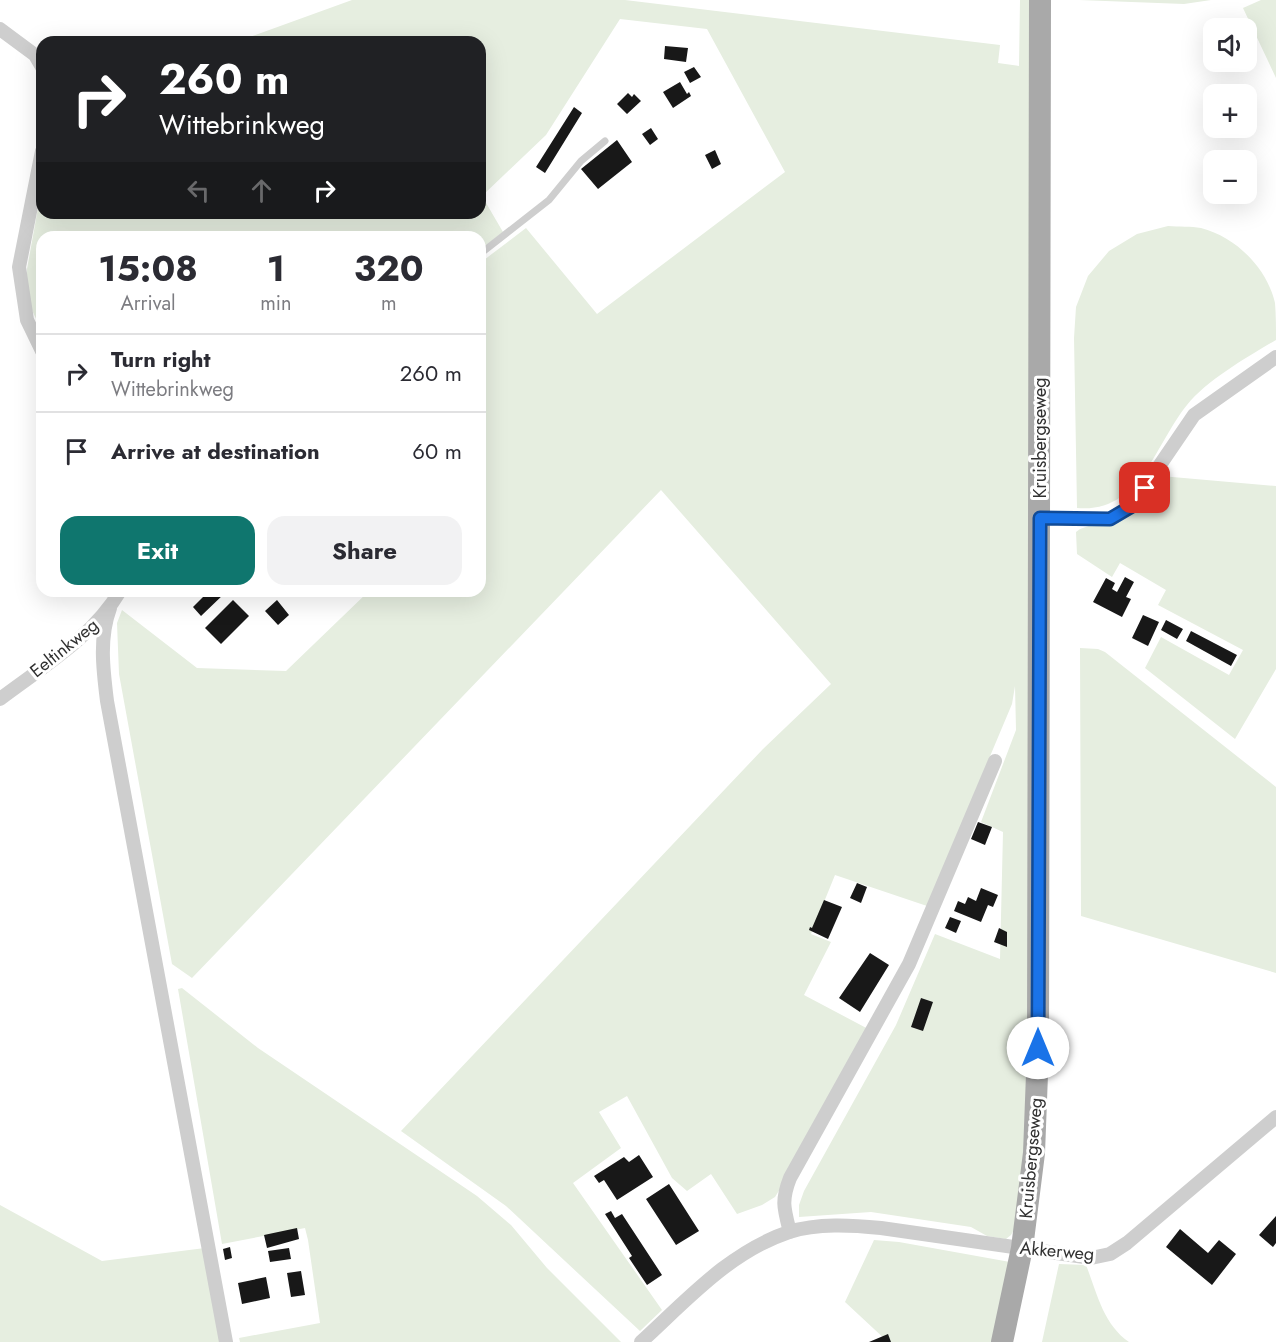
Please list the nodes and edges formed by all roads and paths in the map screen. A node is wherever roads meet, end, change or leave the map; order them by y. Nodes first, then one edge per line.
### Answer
1 (1040, 0) edge
2 (0, 29) edge
3 (36, 57) edge
4 (605, 141) dead end
5 (36, 181) edge
6 (486, 249) edge
7 (36, 339) edge
8 (1276, 357) edge
9 (1040, 518) junction
10 (117, 597) edge
11 (111, 608) junction
12 (0, 699) edge
13 (995, 760) dead end
14 (1276, 1117) edge
15 (790, 1232) junction
16 (1022, 1248) junction
17 (226, 1342) edge
18 (641, 1342) edge
19 (1002, 1342) edge

1 - 9 main road, Kruisbergseweg
2 - 3 street
4 - 6 lane
5 - 7 street
8 - 9 street
9 - 16 main road, Kruisbergseweg
10 - 11 street, Eeltinkweg
11 - 12 street, Eeltinkweg
11 - 17 street
13 - 15 street
14 - 16 street, Akkerweg
15 - 16 street, Akkerweg
15 - 18 street, Akkerweg
16 - 19 main road, Kruisbergseweg

